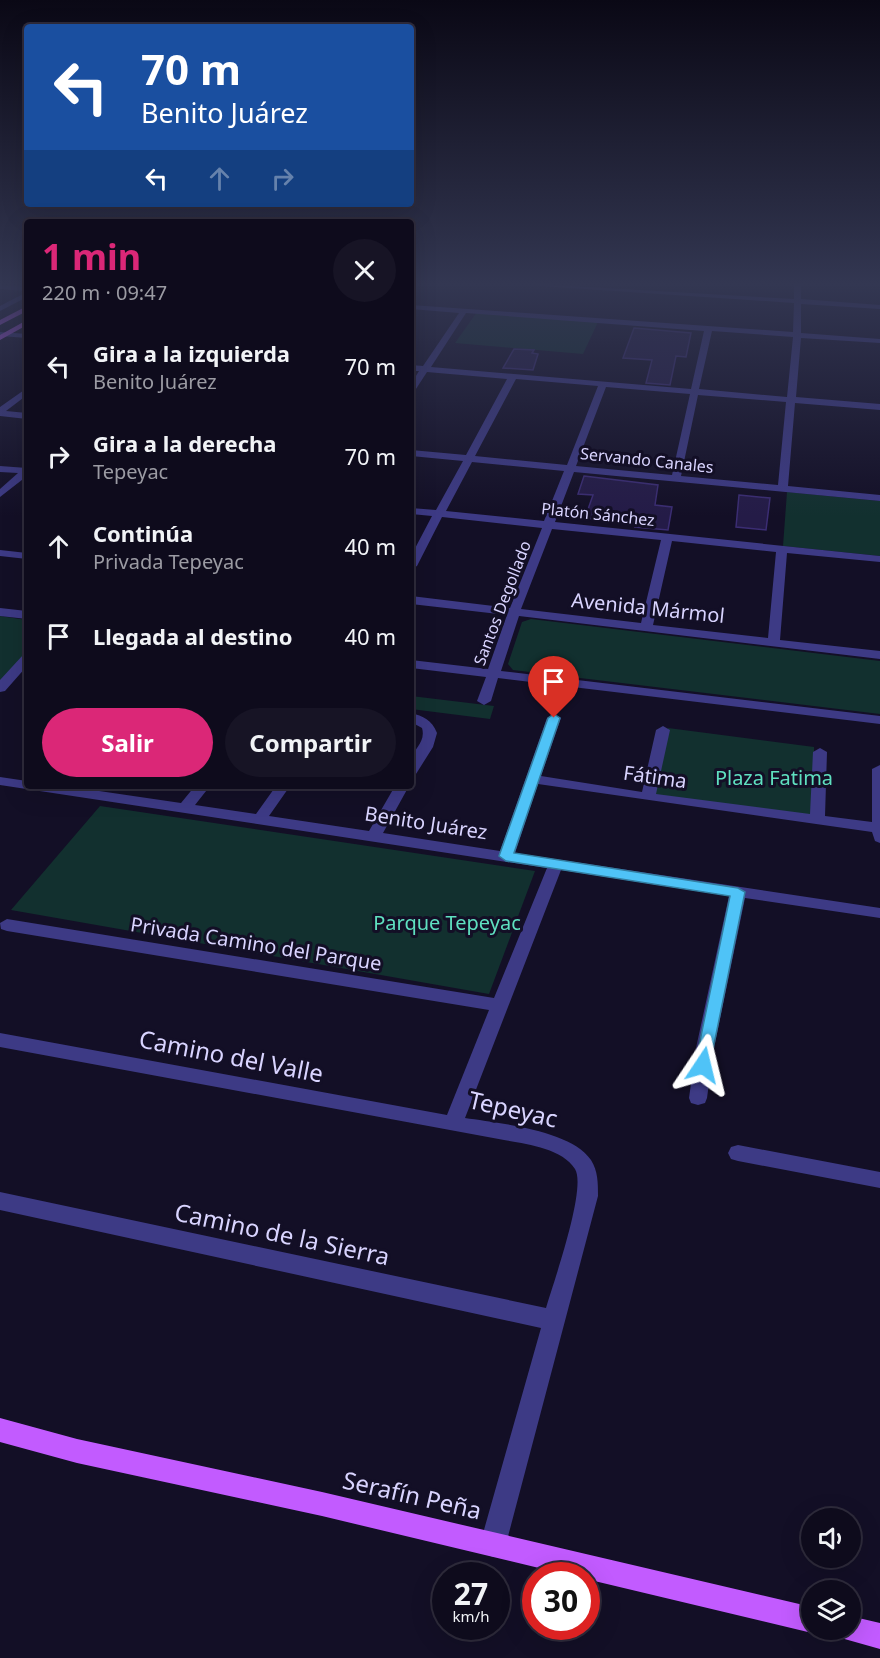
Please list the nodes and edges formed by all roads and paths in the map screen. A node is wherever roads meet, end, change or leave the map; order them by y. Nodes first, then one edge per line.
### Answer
1 (430, 361) edge
2 (701, 361) edge
3 (795, 361) edge
4 (414, 368) edge
5 (425, 369) junction
6 (513, 376) junction
7 (603, 384) junction
8 (414, 386) edge
9 (695, 392) junction
10 (24, 393) edge
11 (792, 400) junction
12 (880, 407) edge
13 (0, 412) edge
14 (24, 416) edge
15 (414, 453) edge
16 (471, 458) junction
17 (572, 468) junction
18 (0, 469) edge
19 (24, 471) edge
20 (24, 474) edge
21 (676, 478) junction
22 (783, 488) junction
23 (0, 494) edge
24 (880, 498) edge
25 (414, 511) edge
26 (440, 514) junction
27 (550, 525) junction
28 (667, 538) junction
29 (782, 549) junction
30 (0, 553) edge
31 (24, 556) edge
32 (880, 559) edge
33 (414, 561) edge
34 (414, 600) edge
35 (0, 612) edge
36 (514, 612) junction
37 (24, 615) edge
38 (646, 627) junction
39 (774, 642) junction
40 (880, 655) edge
41 (24, 661) edge
42 (414, 664) edge
43 (493, 673) junction
44 (0, 688) edge
45 (484, 700) dead end
46 (417, 718) edge
47 (554, 718) dead end
48 (880, 720) edge
49 (663, 730) dead end
50 (820, 752) dead end
51 (414, 766) edge
52 (879, 769) edge
53 (532, 779) junction
54 (6, 781) edge
55 (24, 784) edge
56 (66, 789) edge
57 (201, 789) edge
58 (281, 789) edge
59 (400, 789) edge
60 (0, 795) edge
61 (648, 797) junction
62 (186, 807) junction
63 (260, 819) junction
64 (818, 820) junction
65 (879, 828) edge
66 (374, 836) junction
67 (880, 838) edge
68 (506, 856) junction
69 (556, 864) junction
70 (738, 892) junction
71 (880, 913) edge
72 (7, 925) dead end
73 (498, 1005) junction
74 (0, 1040) edge
75 (698, 1098) dead end
76 (453, 1124) junction
77 (738, 1153) dead end
78 (880, 1180) edge
79 (0, 1201) edge
80 (553, 1320) junction
81 (0, 1430) edge
82 (494, 1544) junction
83 (801, 1617) edge
84 (861, 1632) edge
85 (880, 1636) edge

1 - 5 street
2 - 9 street
3 - 11 street
4 - 5 street
5 - 6 street
5 - 8 street
6 - 7 street
6 - 16 street
7 - 9 street
7 - 17 street, Santos Degollado
9 - 11 street
9 - 21 street
10 - 13 street
11 - 12 street
11 - 22 street
13 - 14 street
15 - 16 street, Servando Canales
16 - 17 street, Servando Canales
16 - 26 street
17 - 21 street, Servando Canales
17 - 27 street, Santos Degollado
18 - 19 street
20 - 23 street
21 - 22 street, Servando Canales
22 - 24 street, Servando Canales
25 - 26 street, Platón Sánchez
26 - 27 street, Platón Sánchez
26 - 33 street
27 - 28 street, Platón Sánchez
27 - 36 street, Santos Degollado
28 - 29 street, Platón Sánchez
28 - 38 street
29 - 32 street, Platón Sánchez
29 - 39 street
30 - 31 street
34 - 36 street, Avenida Mármol
35 - 37 street
36 - 38 street, Avenida Mármol
36 - 43 street, Santos Degollado
38 - 39 street, Avenida Mármol
39 - 40 street, Avenida Mármol
41 - 44 street
42 - 43 street
43 - 45 street, Santos Degollado
43 - 48 street
46 - 51 street
47 - 53 street
49 - 61 street
50 - 64 street
52 - 65 street
53 - 61 street, Fátima
53 - 68 street
54 - 55 street
54 - 60 street
56 - 62 street, Benito Juárez
57 - 62 street
58 - 63 street
59 - 66 street
61 - 64 street, Fátima
62 - 63 street, Benito Juárez
63 - 66 street, Benito Juárez
64 - 65 street, Fátima
65 - 67 street
66 - 68 street, Benito Juárez
68 - 69 street, Benito Juárez
69 - 70 street, Benito Juárez
69 - 73 street, Tepeyac
70 - 71 street, Benito Juárez
70 - 75 street
72 - 73 street, Privada Camino del Parque
73 - 76 street, Tepeyac
74 - 76 street, Camino del Valle
76 - 80 street, Tepeyac
77 - 78 street
79 - 80 street, Camino de la Sierra
80 - 82 street, Tepeyac
81 - 82 main road, Serafín Peña
82 - 83 main road, Serafín Peña
84 - 85 main road

